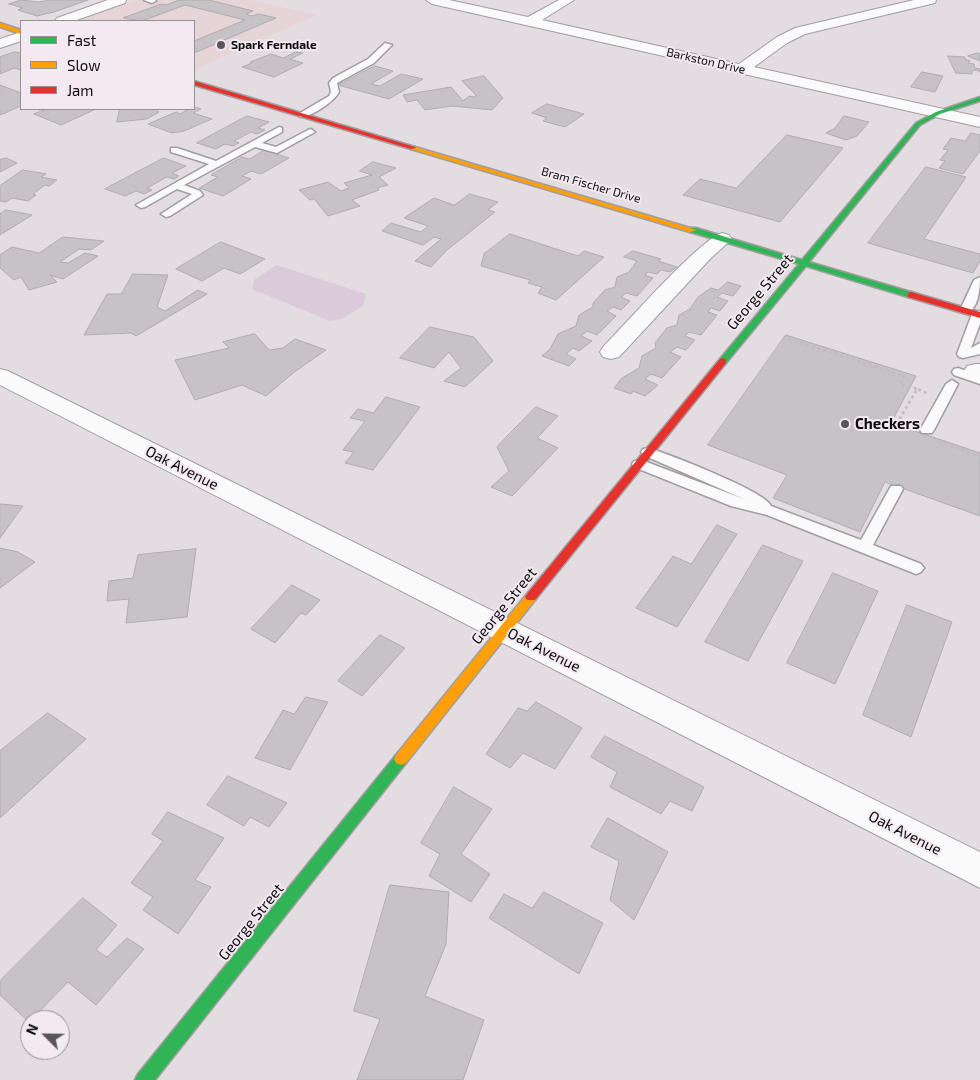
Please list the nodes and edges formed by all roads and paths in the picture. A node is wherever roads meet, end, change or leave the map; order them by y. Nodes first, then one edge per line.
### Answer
1 (120, 0) edge
2 (432, 0) edge
3 (568, 0) edge
4 (930, 0) edge
5 (65, 20) edge
6 (529, 22) junction
7 (0, 25) edge
8 (20, 32) edge
9 (20, 36) edge
10 (0, 44) edge
11 (388, 45) dead end
12 (742, 69) junction
13 (195, 83) edge
14 (980, 99) edge
15 (938, 113) junction
16 (302, 114) junction
17 (980, 122) edge
18 (279, 130) dead end
19 (311, 132) dead end
20 (255, 144) junction
21 (174, 150) dead end
22 (217, 164) junction
23 (178, 186) junction
24 (141, 206) dead end
25 (166, 214) dead end
26 (722, 239) junction
27 (805, 262) junction
28 (980, 280) edge
29 (974, 313) edge
30 (789, 339) dead end
31 (980, 349) edge
32 (611, 352) dead end
33 (970, 370) edge
34 (0, 376) edge
35 (917, 389) dead end
36 (927, 430) dead end
37 (648, 452) junction
38 (639, 464) junction
39 (896, 489) dead end
40 (771, 511) junction
41 (864, 548) junction
42 (916, 568) dead end
43 (504, 630) junction
44 (980, 871) edge
45 (144, 1080) edge

1 - 5 street
2 - 6 street, Barkston Drive
3 - 6 street
4 - 12 street
6 - 12 street, Barkston Drive
7 - 8 street
9 - 10 street
11 - 16 lane
12 - 15 street, Barkston Drive
13 - 16 street, Bram Fischer Drive
14 - 15 street, George Street
15 - 17 street, Barkston Drive
15 - 27 street, George Street
16 - 26 street, Bram Fischer Drive
18 - 20 lane
19 - 20 lane
20 - 22 lane
21 - 22 lane
22 - 23 lane
23 - 24 lane
23 - 25 lane
26 - 27 street, Bram Fischer Drive
26 - 32 street
27 - 29 street, Bram Fischer Drive
27 - 37 street, George Street
28 - 29 lane
29 - 33 lane
30 - 35 path
31 - 33 lane
33 - 36 lane
34 - 43 street, Oak Avenue
37 - 38 street, George Street
37 - 40 lane
38 - 40 lane
38 - 43 street, George Street
39 - 41 lane
40 - 41 lane
41 - 42 lane
43 - 44 street, Oak Avenue
43 - 45 street, George Street

